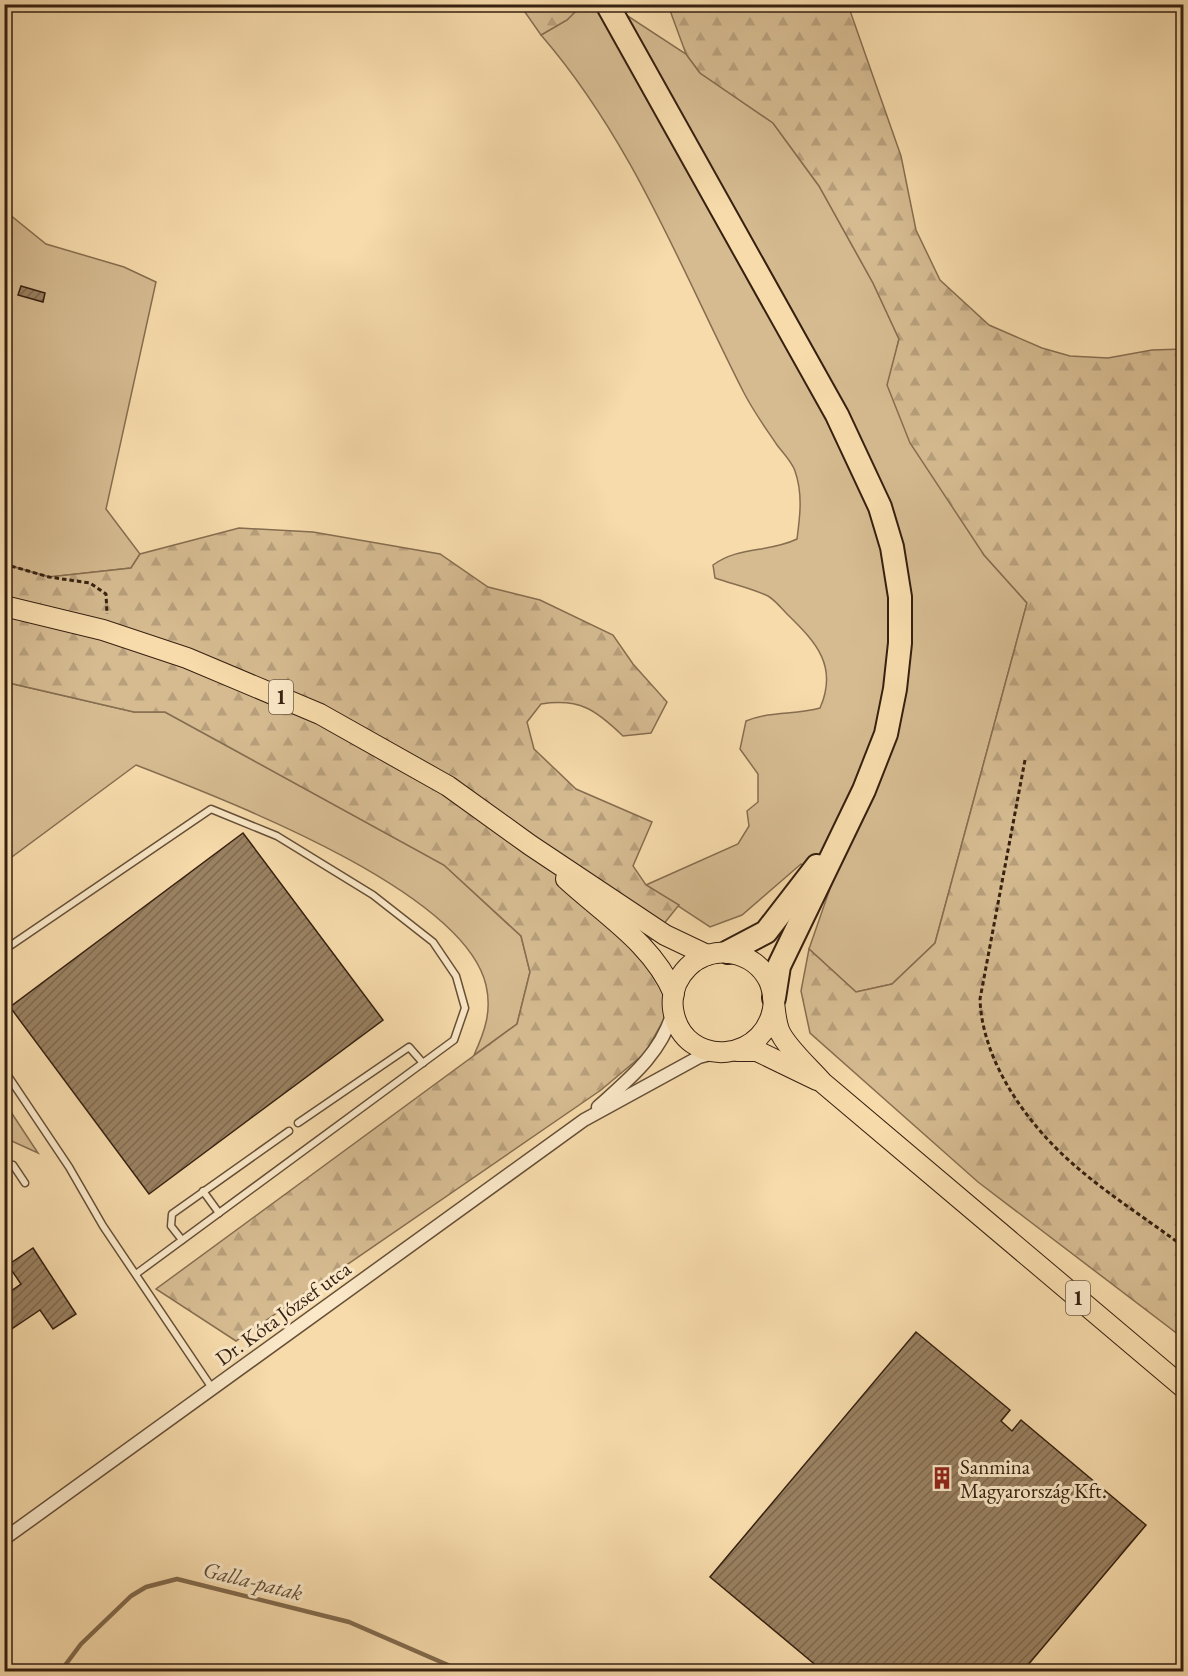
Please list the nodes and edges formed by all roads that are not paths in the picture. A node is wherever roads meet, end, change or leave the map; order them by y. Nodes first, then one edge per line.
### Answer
1 (607, 4) edge
2 (4, 606) edge
3 (530, 845) junction
4 (834, 847) junction
5 (4, 950) edge
6 (717, 953) junction
7 (774, 998) junction
8 (674, 1003) junction
9 (728, 1052) junction
10 (423, 1063) junction
11 (4, 1070) edge
12 (823, 1083) junction
13 (584, 1120) junction
14 (298, 1123) dead end
15 (289, 1131) dead end
16 (13, 1165) dead end
17 (25, 1183) dead end
18 (203, 1191) junction
19 (219, 1213) junction
20 (182, 1240) junction
21 (136, 1274) junction
22 (212, 1388) junction
23 (1184, 1388) edge
24 (4, 1539) edge

1 - 4 highway
2 - 3 main road, 1
3 - 6 main road, 1
3 - 8 main road, 1
4 - 6 highway
4 - 7 highway
5 - 10 lane
6 - 7 main road, 1
6 - 8 main road
7 - 9 main road
7 - 12 main road, 1
8 - 9 main road, 1
8 - 13 street
9 - 12 main road, 1
9 - 13 street
10 - 14 lane
10 - 19 lane
11 - 21 lane
12 - 23 main road, 1
13 - 22 street, Dr. Kóta József utca
15 - 18 lane
16 - 17 lane
18 - 19 lane
18 - 20 lane
19 - 20 lane
20 - 21 lane
21 - 22 lane
22 - 24 street, Dr. Kóta József utca

